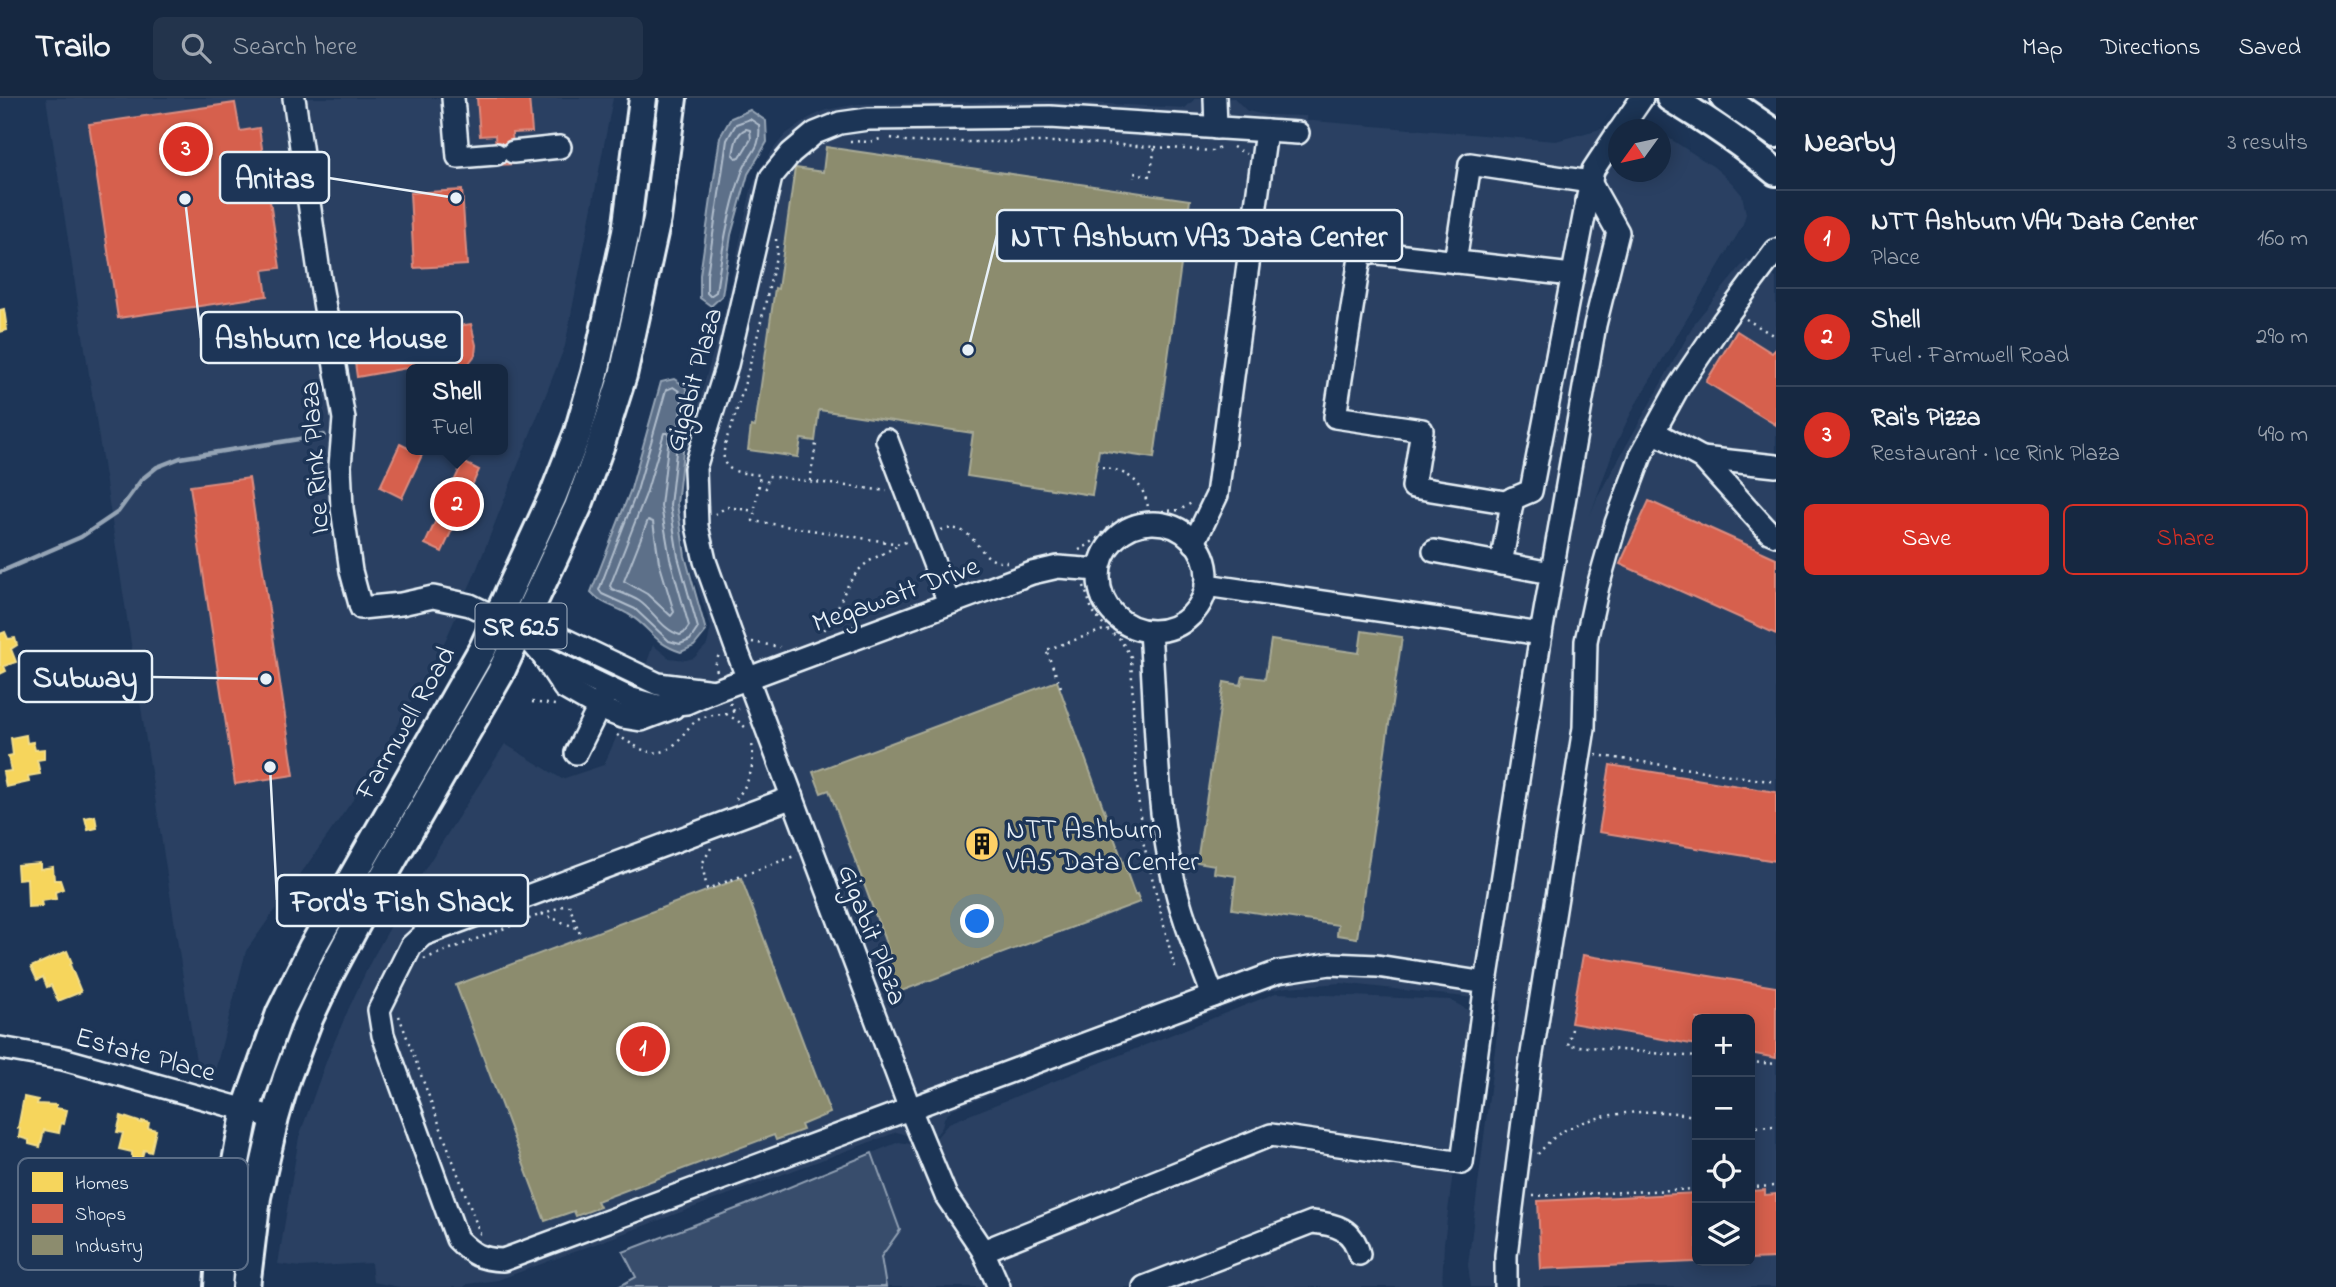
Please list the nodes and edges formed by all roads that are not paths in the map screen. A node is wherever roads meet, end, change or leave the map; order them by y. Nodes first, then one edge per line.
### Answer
1 (294, 98) edge
2 (453, 98) edge
3 (643, 98) edge
4 (673, 98) edge
5 (1215, 98) edge
6 (1642, 98) edge
7 (1670, 98) edge
8 (1724, 98) edge
9 (1627, 119) edge
10 (1216, 128) junction
11 (1266, 131) junction
12 (1298, 133) dead end
13 (1776, 135) edge
14 (561, 148) dead end
15 (1608, 148) edge
16 (1776, 172) edge
17 (1590, 182) junction
18 (1776, 250) edge
19 (1455, 262) junction
20 (1572, 275) junction
21 (1654, 432) junction
22 (887, 440) dead end
23 (1702, 458) junction
24 (1776, 466) edge
25 (1513, 498) junction
26 (1776, 535) edge
27 (1194, 543) junction
28 (1434, 551) dead end
29 (1088, 564) junction
30 (1502, 564) junction
31 (1551, 573) junction
32 (1206, 584) junction
33 (949, 603) junction
34 (495, 618) junction
35 (520, 629) junction
36 (1150, 632) junction
37 (1541, 634) junction
38 (544, 657) junction
39 (620, 666) junction
40 (754, 676) junction
41 (609, 688) junction
42 (719, 689) junction
43 (686, 703) junction
44 (599, 708) junction
45 (576, 753) dead end
46 (793, 797) junction
47 (1486, 983) junction
48 (1213, 996) junction
49 (0, 1048) edge
50 (246, 1109) junction
51 (910, 1109) junction
52 (275, 1118) junction
53 (237, 1158) edge
54 (983, 1251) junction
55 (1359, 1254) dead end
56 (246, 1287) edge
57 (999, 1287) edge
58 (1144, 1287) edge
59 (1506, 1287) edge

1 - 34 street, Ice Rink Plaza
2 - 14 street
3 - 34 main road, Farmwell Road / SR 625
4 - 35 main road, Farmwell Road / SR 625
5 - 10 street
6 - 9 street
7 - 16 main road
8 - 13 main road
10 - 11 street, Gigabit Plaza
10 - 40 street, Gigabit Plaza
11 - 12 street, Gigabit Plaza
11 - 27 street
15 - 17 street
17 - 19 street
17 - 20 street
17 - 31 street
18 - 21 street
19 - 20 street
19 - 25 street
20 - 25 street
21 - 23 street
21 - 59 street
22 - 33 street
23 - 24 street
23 - 26 street
25 - 30 street
27 - 29 street
27 - 32 street
28 - 30 street
29 - 33 street, Megawatt Drive
29 - 36 street
30 - 31 street
31 - 37 street
32 - 36 street
32 - 37 street
33 - 40 street, Megawatt Drive
34 - 35 street, Ice Rink Plaza
34 - 50 main road, Farmwell Road / SR 625
35 - 38 street, Megawatt Drive
35 - 39 street
35 - 52 main road, Farmwell Road / SR 625
36 - 48 street
37 - 47 street
38 - 41 street
38 - 44 street, Megawatt Drive
39 - 41 street
39 - 42 street
40 - 42 street, Megawatt Drive
40 - 46 street, Gigabit Plaza
41 - 43 street
41 - 44 street
42 - 43 street, Megawatt Drive
43 - 44 street, Megawatt Drive
44 - 45 street
46 - 51 street, Gigabit Plaza
46 - 51 street
47 - 48 street
47 - 54 street
48 - 51 street
49 - 50 street, Estate Place
50 - 52 street, Estate Place
50 - 53 main road, Farmwell Road / SR 625
51 - 54 street, Gigabit Plaza
52 - 56 main road, Farmwell Road / SR 625
54 - 57 street, Gigabit Plaza
55 - 58 street

